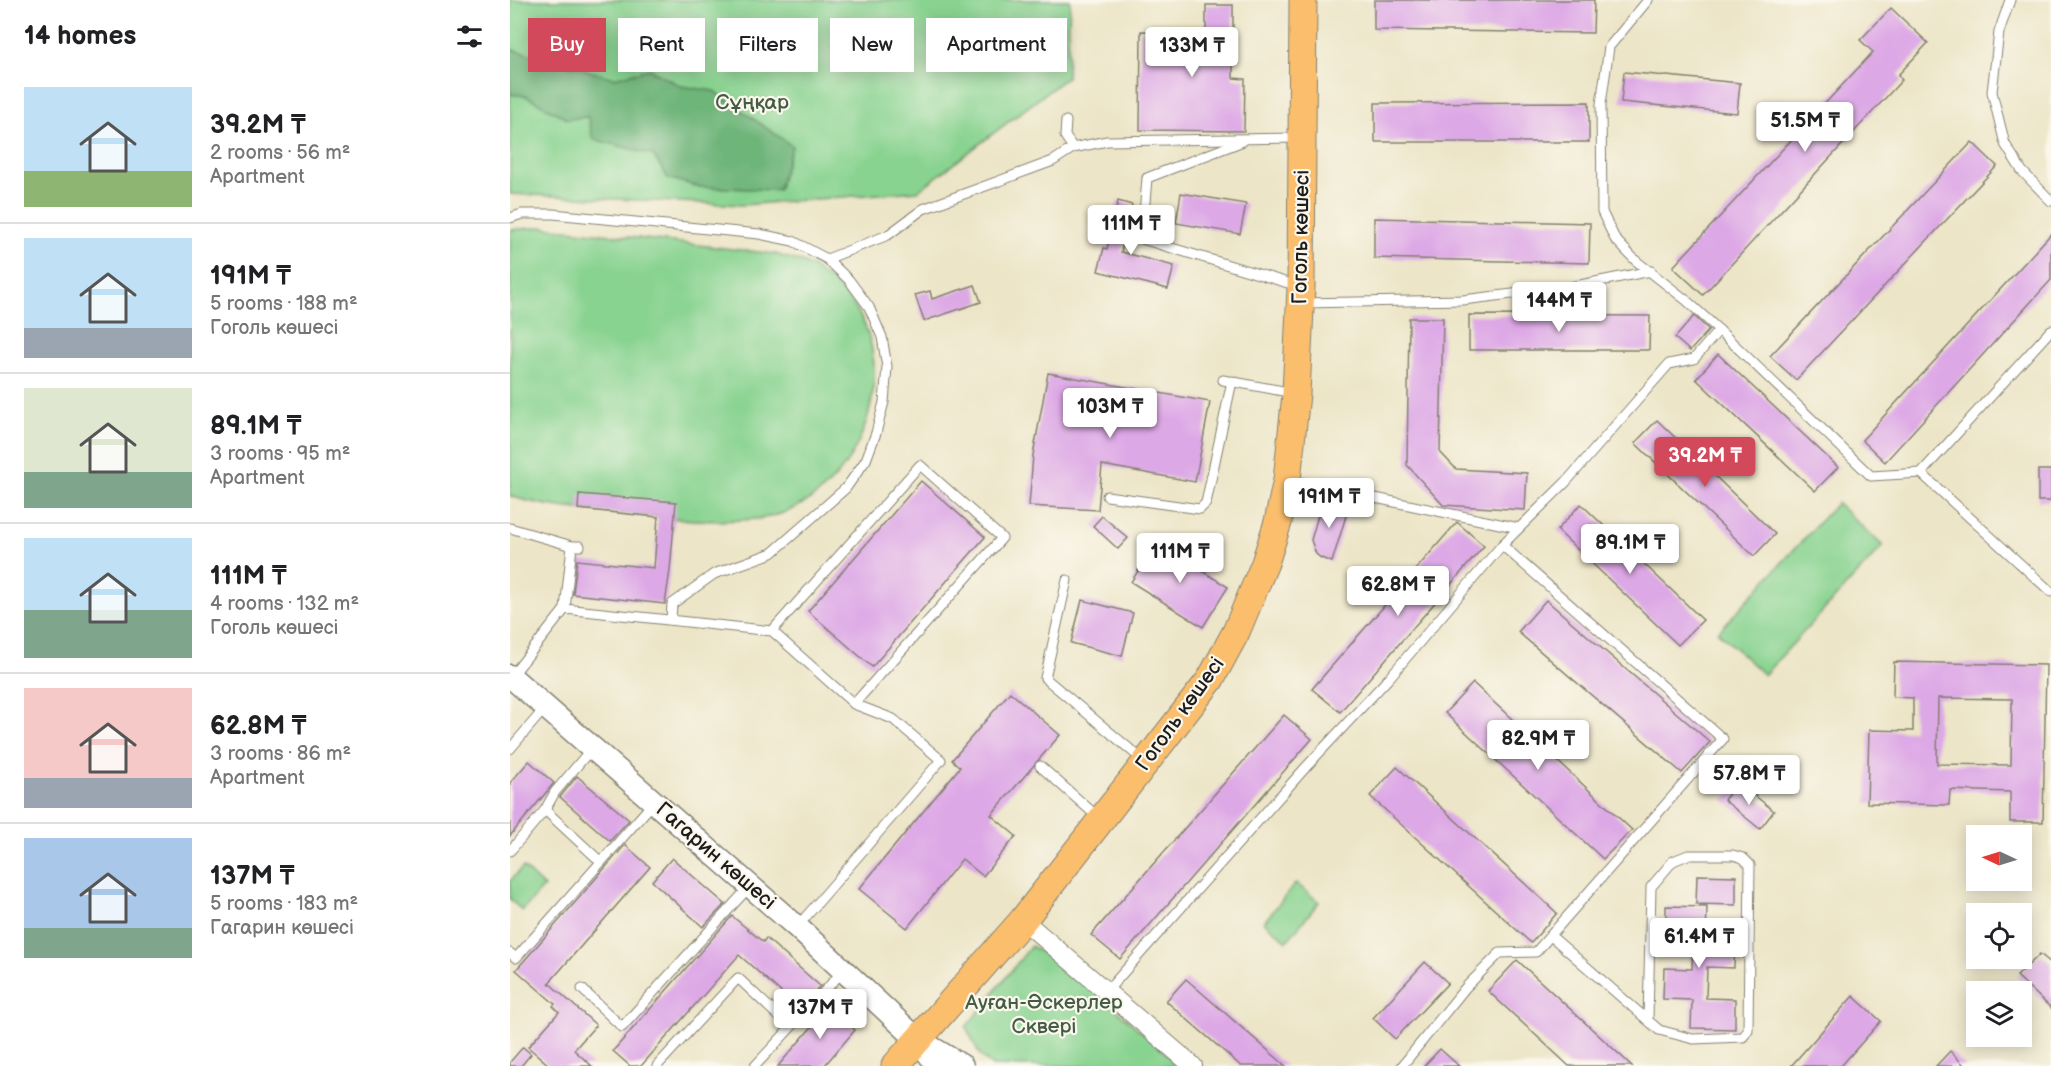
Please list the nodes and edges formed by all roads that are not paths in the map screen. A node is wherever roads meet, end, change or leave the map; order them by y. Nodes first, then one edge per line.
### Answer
1 (1303, 0) edge
2 (1648, 0) edge
3 (2010, 0) edge
4 (1066, 121) dead end
5 (1250, 138) junction
6 (1302, 138) junction
7 (1073, 148) junction
8 (2051, 201) edge
9 (510, 218) edge
10 (827, 259) junction
11 (1652, 271) junction
12 (1300, 295) junction
13 (1719, 330) junction
14 (2051, 330) edge
15 (1296, 394) junction
16 (1921, 473) junction
17 (1287, 480) junction
18 (1107, 496) dead end
19 (510, 528) edge
20 (1519, 528) junction
21 (1502, 545) junction
22 (1067, 580) dead end
23 (2051, 592) edge
24 (565, 609) junction
25 (670, 620) junction
26 (772, 631) junction
27 (511, 676) edge
28 (854, 704) junction
29 (546, 707) junction
30 (592, 748) junction
31 (510, 749) edge
32 (1146, 763) junction
33 (1040, 766) dead end
34 (654, 802) junction
35 (545, 810) junction
36 (1101, 820) junction
37 (510, 851) edge
38 (601, 862) junction
39 (750, 886) junction
40 (1023, 920) junction
41 (797, 927) junction
42 (1551, 936) junction
43 (510, 953) edge
44 (843, 971) junction
45 (582, 989) dead end
46 (1107, 991) junction
47 (1648, 1020) junction
48 (790, 1027) junction
49 (918, 1040) junction
50 (657, 1066) edge
51 (755, 1066) edge
52 (895, 1066) edge
53 (938, 1066) edge
54 (962, 1066) edge
55 (1194, 1066) edge
56 (1402, 1066) edge

1 - 6 main road, Гоголь көшесі
2 - 11 lane
3 - 8 lane
4 - 7 lane
5 - 6 lane
5 - 7 lane
5 - 12 lane
6 - 12 main road, Гоголь көшесі
7 - 10 lane
9 - 10 lane
10 - 25 lane
11 - 12 lane
11 - 13 lane
12 - 15 main road, Гоголь көшесі
13 - 16 lane
13 - 20 lane
14 - 16 lane
15 - 17 main road, Гоголь көшесі
15 - 18 lane
16 - 23 lane
17 - 20 lane
17 - 32 main road, Гоголь көшесі
19 - 24 lane
20 - 21 lane
21 - 42 lane
21 - 46 lane
22 - 32 lane
24 - 25 lane
24 - 27 lane
25 - 26 lane
26 - 28 lane
26 - 28 lane
27 - 29 street, Гагарин көшесі
28 - 41 lane
29 - 30 street, Гагарин көшесі
29 - 31 lane
30 - 34 street, Гагарин көшесі
30 - 35 lane
32 - 36 main road, Гоголь көшесі
33 - 36 lane
34 - 38 lane
34 - 39 street, Гагарин көшесі
35 - 37 lane
35 - 38 lane
36 - 40 main road, Гоголь көшесі
38 - 43 lane
39 - 41 street, Гагарин көшесі
39 - 45 lane
40 - 46 street
40 - 49 main road, Гоголь көшесі
41 - 44 street, Гагарин көшесі
42 - 47 lane
42 - 56 lane
44 - 48 lane
44 - 49 street, Гагарин көшесі
46 - 55 street
47 - 47 lane
48 - 50 lane
48 - 51 lane
49 - 52 main road, Гоголь көшесі
49 - 53 street, Гагарин көшесі
49 - 54 street, Гагарин көшесі

